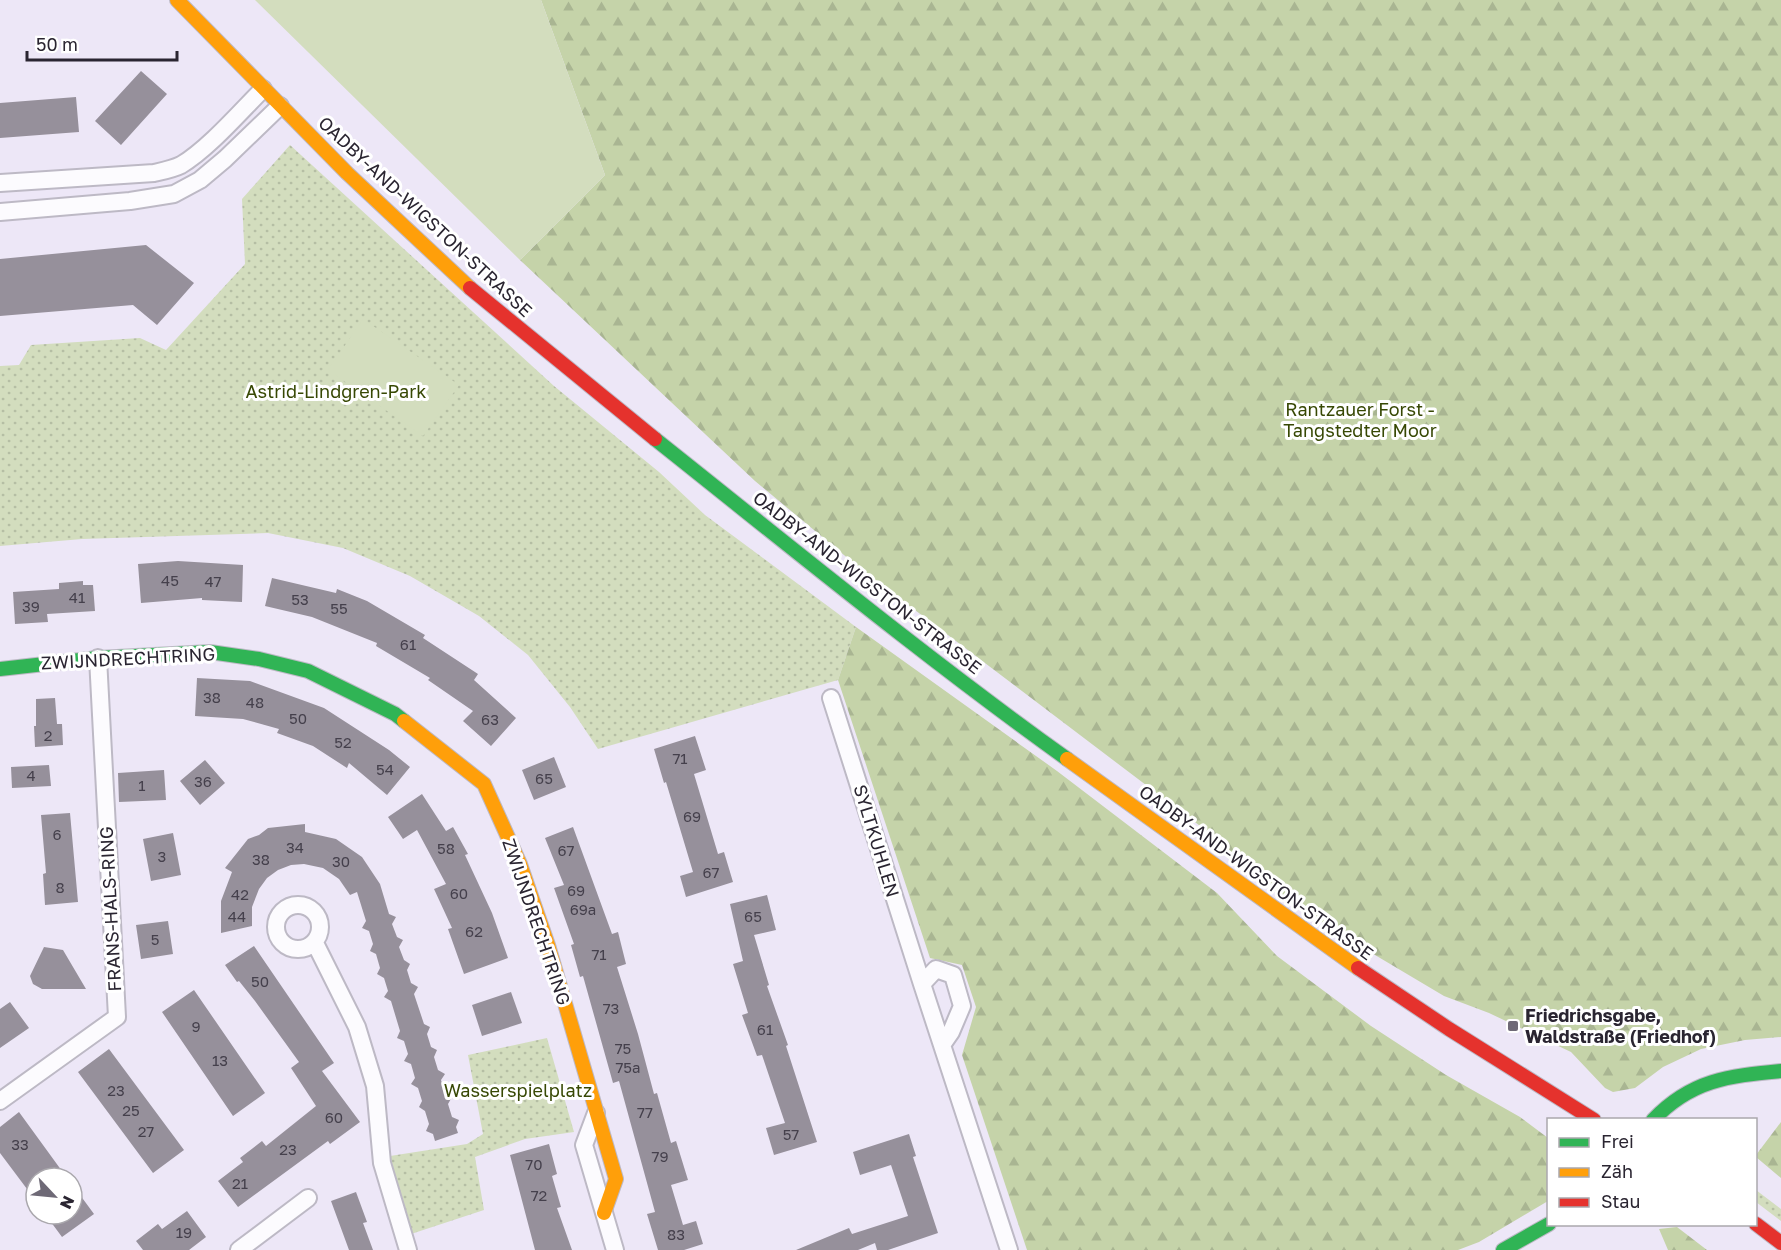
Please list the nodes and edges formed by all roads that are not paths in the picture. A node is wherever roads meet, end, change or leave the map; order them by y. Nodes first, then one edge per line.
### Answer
1 (177, 0) edge
2 (263, 89) junction
3 (280, 106) junction
4 (0, 183) edge
5 (0, 212) edge
6 (98, 658) junction
7 (0, 669) edge
8 (831, 698) dead end
9 (315, 943) dead end
10 (922, 984) junction
11 (942, 1045) junction
12 (1781, 1071) edge
13 (0, 1101) edge
14 (596, 1113) joint
15 (1592, 1118) edge
16 (1654, 1118) edge
17 (308, 1198) dead end
18 (1547, 1225) edge
19 (1757, 1225) edge
20 (1781, 1243) edge
21 (240, 1250) edge
22 (408, 1250) edge
23 (615, 1250) edge
24 (1009, 1250) edge
25 (1503, 1250) edge

1 - 2 main road, OADBY-AND-WIGSTON-STRASSE
2 - 3 main road, OADBY-AND-WIGSTON-STRASSE
2 - 4 street
3 - 5 street
3 - 15 main road, OADBY-AND-WIGSTON-STRASSE
6 - 7 main road, ZWIJNDRECHTRING
6 - 13 street, FRANS-HALS-RING
6 - 14 main road, ZWIJNDRECHTRING
8 - 10 street, SYLTKUHLEN
9 - 22 street
10 - 11 street, SYLTKUHLEN
10 - 11 street
11 - 24 street, SYLTKUHLEN
12 - 16 main road
14 - 23 street, ZWIJNDRECHTRING
17 - 21 street
18 - 25 main road
19 - 20 main road

